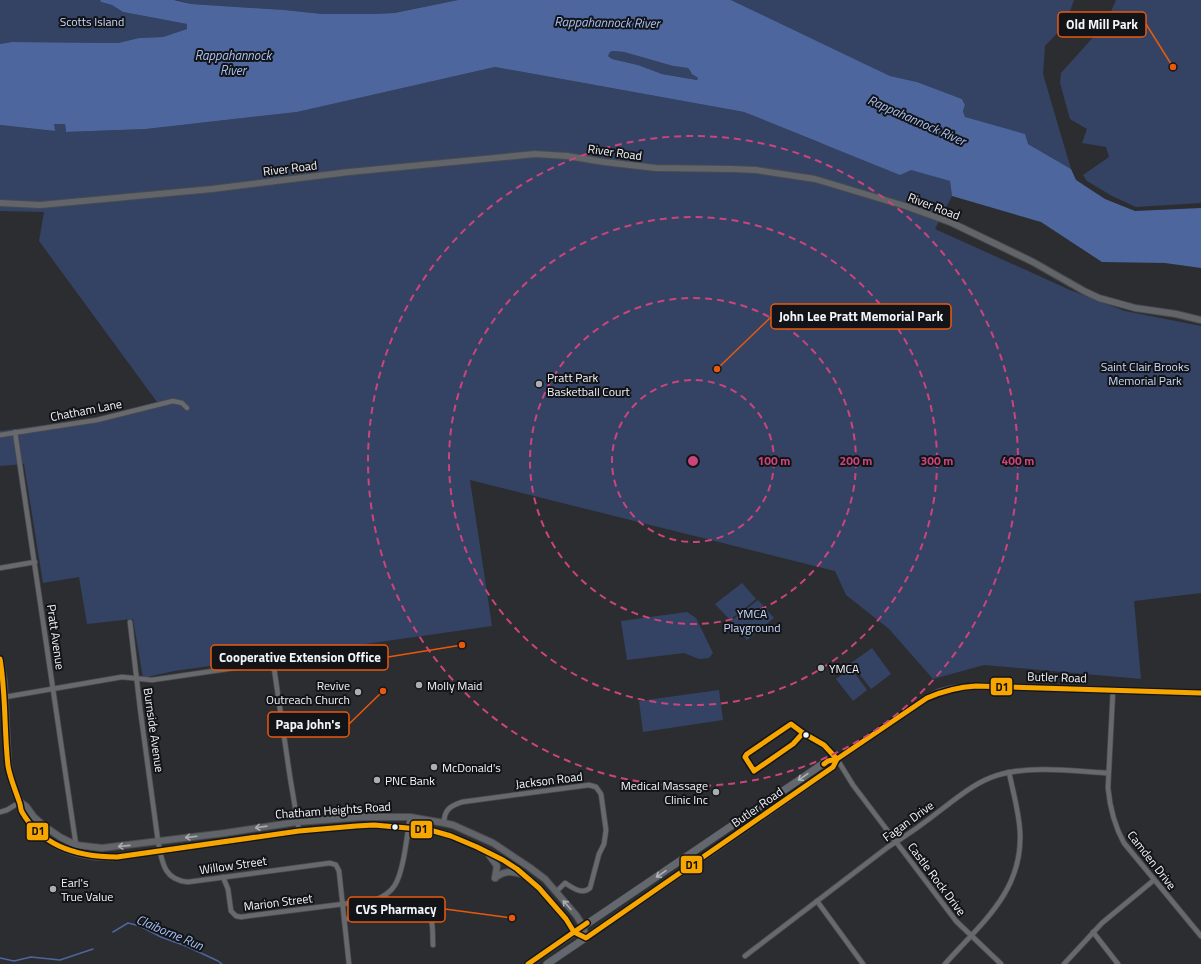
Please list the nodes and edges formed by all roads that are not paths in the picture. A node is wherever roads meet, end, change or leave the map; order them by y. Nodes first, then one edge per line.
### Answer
1 (0, 203) edge
2 (1201, 320) edge
3 (187, 408) dead end
4 (16, 432) junction
5 (0, 435) edge
6 (35, 562) junction
7 (0, 568) edge
8 (130, 622) dead end
9 (0, 660) edge
10 (137, 678) junction
11 (54, 689) junction
12 (1113, 690) junction
13 (1201, 693) edge
14 (5, 697) junction
15 (3, 731) edge
16 (837, 759) junction
17 (1009, 772) junction
18 (1108, 773) junction
19 (20, 802) junction
20 (0, 812) edge
21 (410, 817) junction
22 (297, 822) junction
23 (444, 823) junction
24 (408, 828) junction
25 (299, 832) junction
26 (158, 841) junction
27 (896, 842) junction
28 (76, 845) junction
29 (160, 851) junction
30 (486, 851) junction
31 (525, 875) junction
32 (223, 877) junction
33 (1154, 880) junction
34 (556, 892) junction
35 (817, 901) junction
36 (342, 904) junction
37 (344, 919) junction
38 (583, 926) junction
39 (574, 932) junction
40 (1093, 932) junction
41 (970, 936) junction
42 (1201, 936) edge
43 (586, 938) junction
44 (434, 945) dead end
45 (745, 956) dead end
46 (349, 964) edge
47 (528, 964) edge
48 (547, 964) edge
49 (863, 964) edge
50 (945, 964) edge
51 (1000, 964) edge
52 (1064, 964) edge
53 (1118, 964) edge

1 - 2 main road, River Road
3 - 4 street, Chatham Lane
4 - 5 street, Chatham Lane
4 - 6 street, Pratt Avenue
6 - 7 street
6 - 11 street, Pratt Avenue
8 - 10 street, Burnside Avenue
9 - 14 main road, Chatham Heights Road
10 - 11 street
10 - 22 street
10 - 26 street, Burnside Avenue
11 - 14 street
11 - 28 street, Pratt Avenue
12 - 13 main road, Butler Road
12 - 16 main road, Butler Road
12 - 18 street, Camden Drive
14 - 15 main road, Chatham Heights Road
15 - 19 main road, Chatham Heights Road
16 - 27 street, Castle Rock Drive
16 -> 38 main road, Butler Road
16 - 43 main road, Butler Road
17 - 18 street, Fagan Drive
17 - 27 street, Fagan Drive
17 - 41 street
18 - 33 street, Camden Drive
19 - 20 street
19 - 28 main road, Chatham Heights Road
19 - 29 main road, Chatham Heights Road
21 - 22 main road, Chatham Heights Road
21 - 23 main road, Chatham Heights Road
21 - 24 street
22 - 25 street
22 -> 26 main road, Chatham Heights Road
23 - 34 main road, Chatham Heights Road
23 - 34 street, Jackson Road
24 - 25 main road, Chatham Heights Road
24 - 30 main road, Chatham Heights Road
24 - 36 street
25 - 29 main road, Chatham Heights Road
26 -> 28 main road, Chatham Heights Road
26 - 29 street, Willow Street
27 - 35 street, Fagan Drive
27 - 41 street, Castle Rock Drive
29 - 32 street, Willow Street
30 - 31 main road, Chatham Heights Road
30 - 31 main road
31 - 39 main road, Chatham Heights Road
32 - 36 street, Marion Street
32 - 36 street, Willow Street
33 - 40 street
33 - 42 street, Camden Drive
38 -> 34 main road, Chatham Heights Road
35 - 45 street, Fagan Drive
35 - 49 street
36 - 37 street
37 - 44 street
37 - 46 street
38 - 39 main road, Butler Road
38 - 43 main road, Chatham Heights Road
39 - 43 main road, Chatham Heights Road
39 - 47 main road, Butler Road
40 - 52 street
40 - 53 street
41 - 50 street
41 - 51 street, Castle Rock Drive
43 - 48 main road, Butler Road

